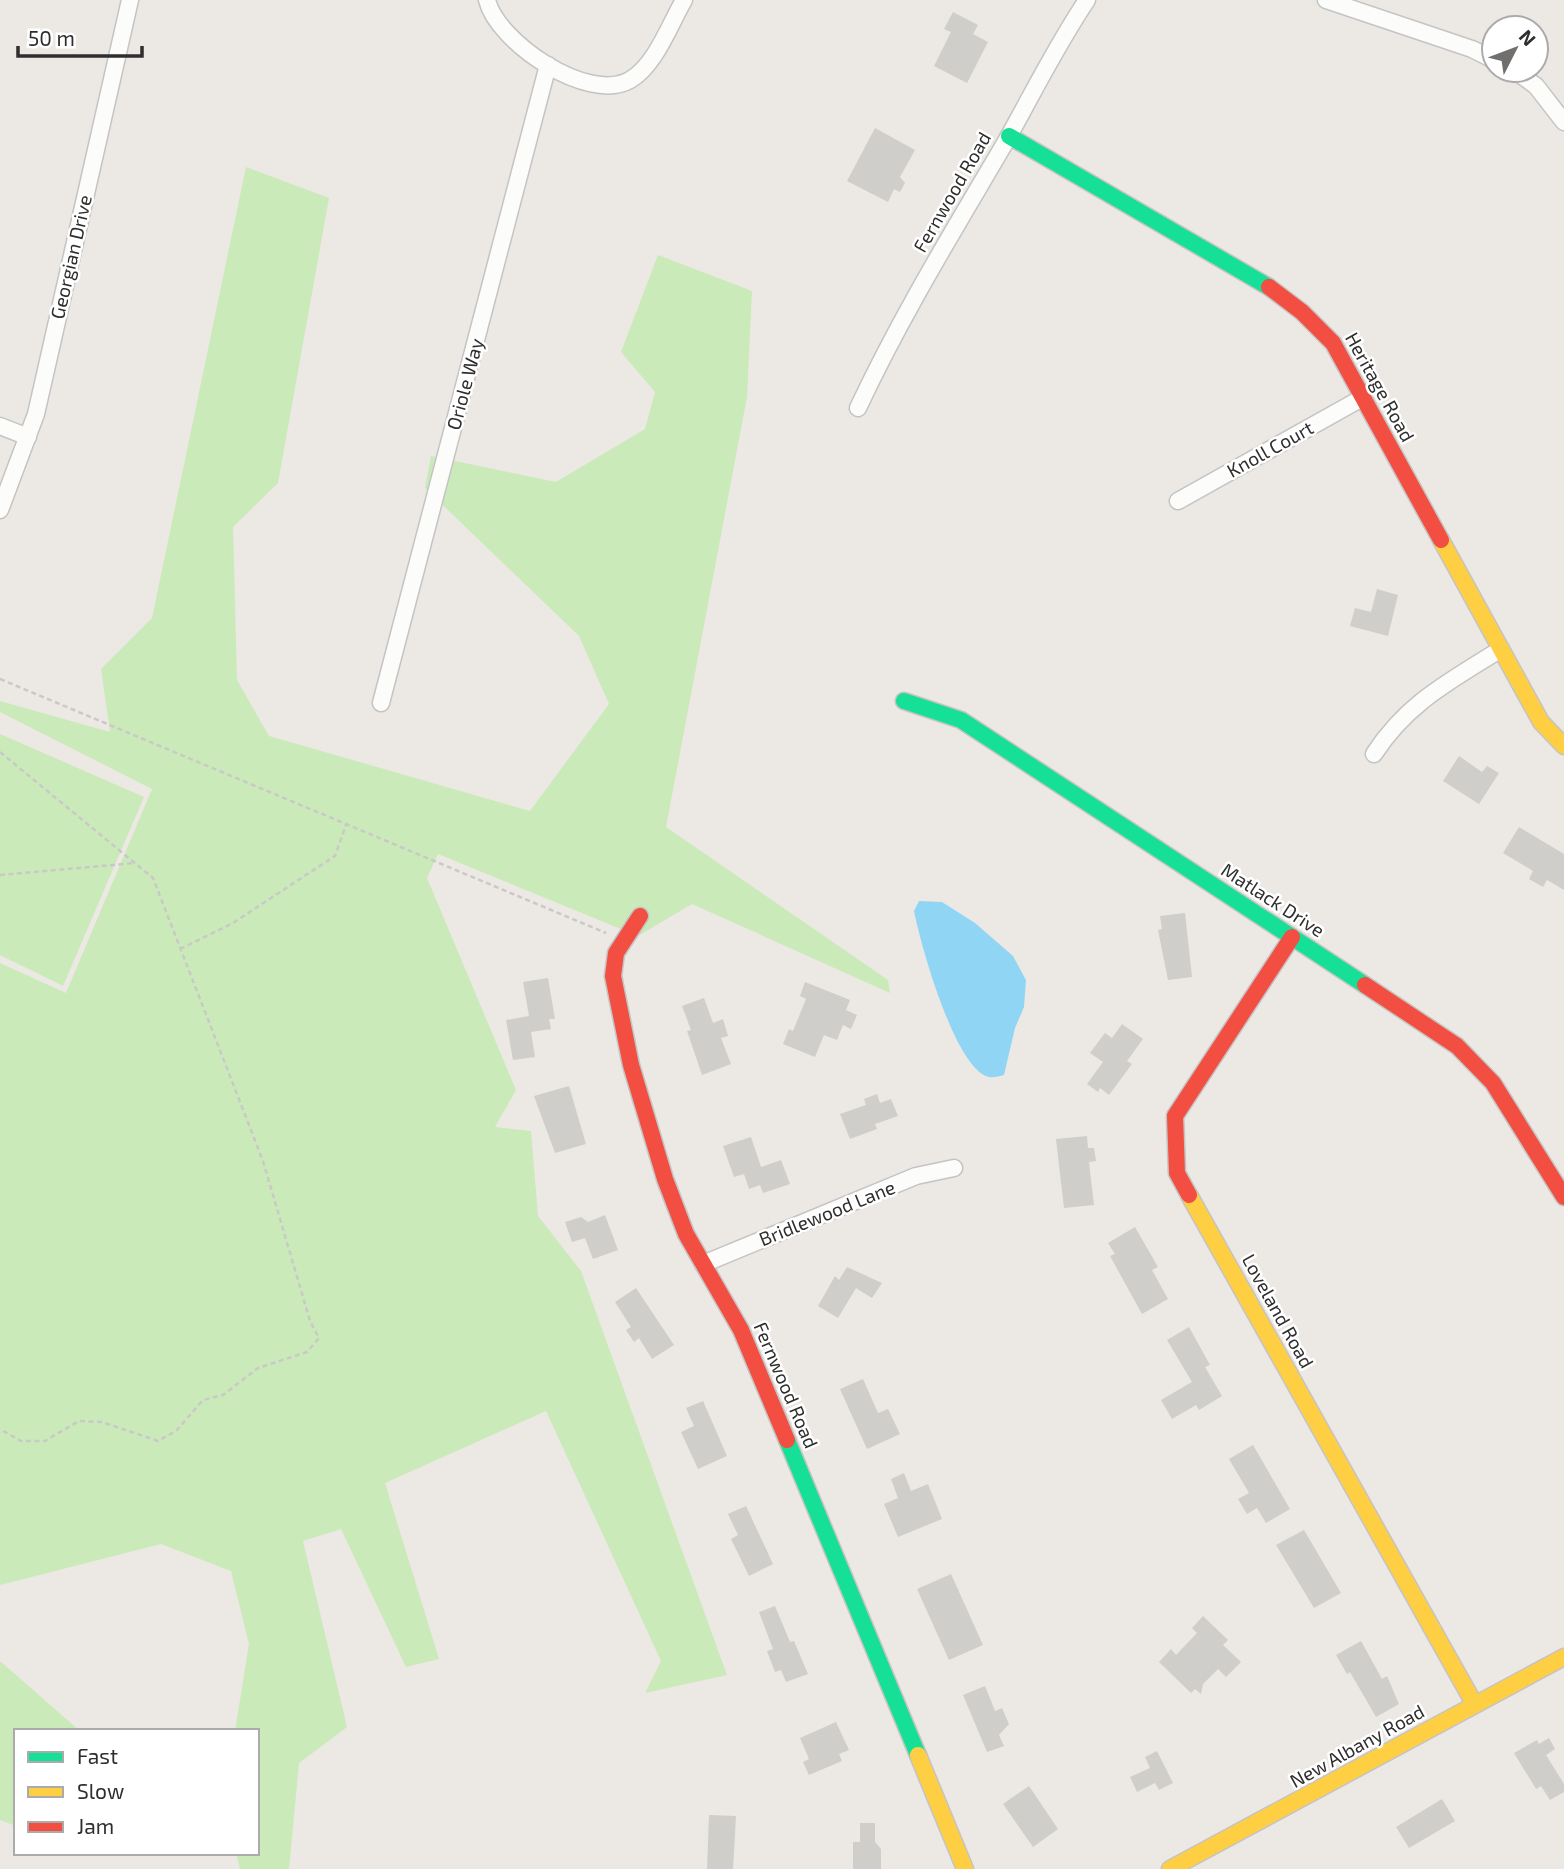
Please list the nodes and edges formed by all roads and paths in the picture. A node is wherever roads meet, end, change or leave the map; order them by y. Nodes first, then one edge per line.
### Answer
1 (130, 0) edge
2 (487, 0) edge
3 (684, 0) edge
4 (1087, 0) edge
5 (1326, 0) edge
6 (1480, 53) edge
7 (548, 65) junction
8 (1533, 84) edge
9 (1564, 122) edge
10 (1009, 135) junction
11 (1362, 398) junction
12 (858, 408) dead end
13 (0, 426) edge
14 (28, 438) junction
15 (1178, 501) dead end
16 (0, 510) edge
17 (1501, 649) junction
18 (0, 679) edge
19 (904, 701) dead end
20 (381, 703) dead end
21 (1564, 746) edge
22 (0, 751) edge
23 (1374, 754) dead end
24 (346, 825) junction
25 (134, 863) junction
26 (0, 875) edge
27 (640, 916) dead end
28 (1292, 937) junction
29 (622, 939) junction
30 (180, 949) junction
31 (954, 1168) dead end
32 (1564, 1197) edge
33 (703, 1264) junction
34 (0, 1429) edge
35 (1562, 1661) edge
36 (1475, 1705) junction
37 (965, 1869) edge
38 (1170, 1869) edge

1 - 14 street, Georgian Drive
2 - 7 street
3 - 7 street
4 - 10 street, Fernwood Road
5 - 6 street
7 - 20 street, Oriole Way
8 - 9 street
10 - 11 street, Heritage Road
10 - 12 street, Fernwood Road
11 - 15 street, Knoll Court
11 - 17 street, Heritage Road
13 - 14 street
14 - 16 street, Georgian Drive
17 - 21 street, Heritage Road
17 - 23 street
18 - 24 path
19 - 28 street, Matlack Drive
22 - 25 path
24 - 29 path
24 - 30 path
25 - 26 path
25 - 30 path
27 - 29 street, Fernwood Road
28 - 32 street, Matlack Drive
28 - 36 street, Loveland Road
29 - 33 street, Fernwood Road
30 - 34 path
31 - 33 street, Bridlewood Lane
33 - 37 street, Fernwood Road
35 - 36 street, New Albany Road
36 - 38 street, New Albany Road

